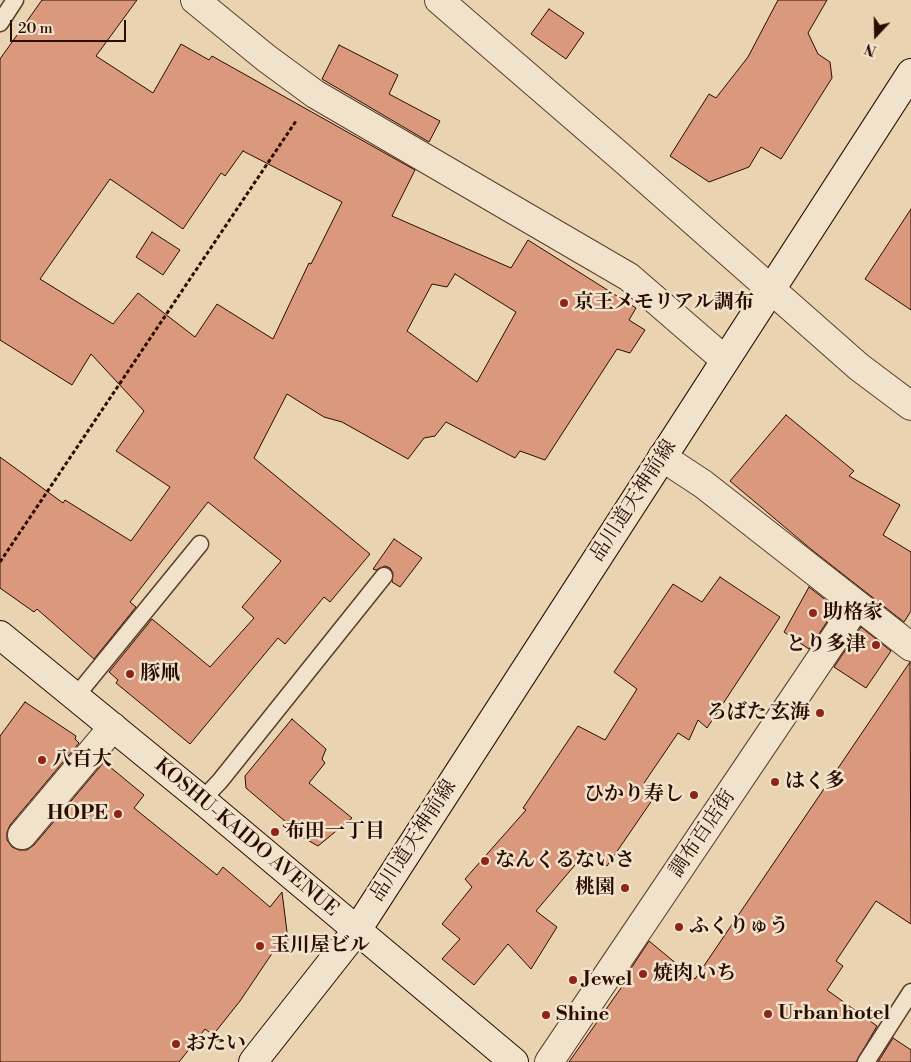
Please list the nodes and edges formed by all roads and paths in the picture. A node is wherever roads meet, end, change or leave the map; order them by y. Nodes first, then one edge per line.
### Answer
1 (15, 0) edge
2 (195, 0) edge
3 (439, 0) edge
4 (0, 23) edge
5 (911, 73) edge
6 (315, 94) junction
7 (770, 289) junction
8 (725, 360) junction
9 (911, 406) edge
10 (662, 457) junction
11 (200, 544) dead end
12 (0, 562) edge
13 (384, 576) dead end
14 (857, 605) junction
15 (0, 635) edge
16 (911, 647) edge
17 (76, 696) junction
18 (113, 727) junction
19 (202, 800) junction
20 (22, 835) dead end
21 (357, 930) junction
22 (911, 992) edge
23 (252, 1062) edge
24 (514, 1062) edge
25 (548, 1062) edge
26 (866, 1062) edge

1 - 4 lane
2 - 6 street
3 - 7 street
5 - 7 street, 品川道天神前線
6 - 8 street
6 - 12 path
7 - 8 street, 品川道天神前線
7 - 9 street
8 - 10 street, 品川道天神前線
10 - 14 street
10 - 21 street, 品川道天神前線
11 - 17 lane
13 - 19 lane
14 - 16 street
14 - 25 street, 調布百店街
15 - 17 street, KOSHU-KAIDO AVENUE
17 - 18 street, KOSHU-KAIDO AVENUE
18 - 19 street, KOSHU-KAIDO AVENUE
18 - 20 street
19 - 21 street, KOSHU-KAIDO AVENUE
21 - 23 street, 品川道天神前線
21 - 24 street, KOSHU-KAIDO AVENUE
22 - 26 lane

